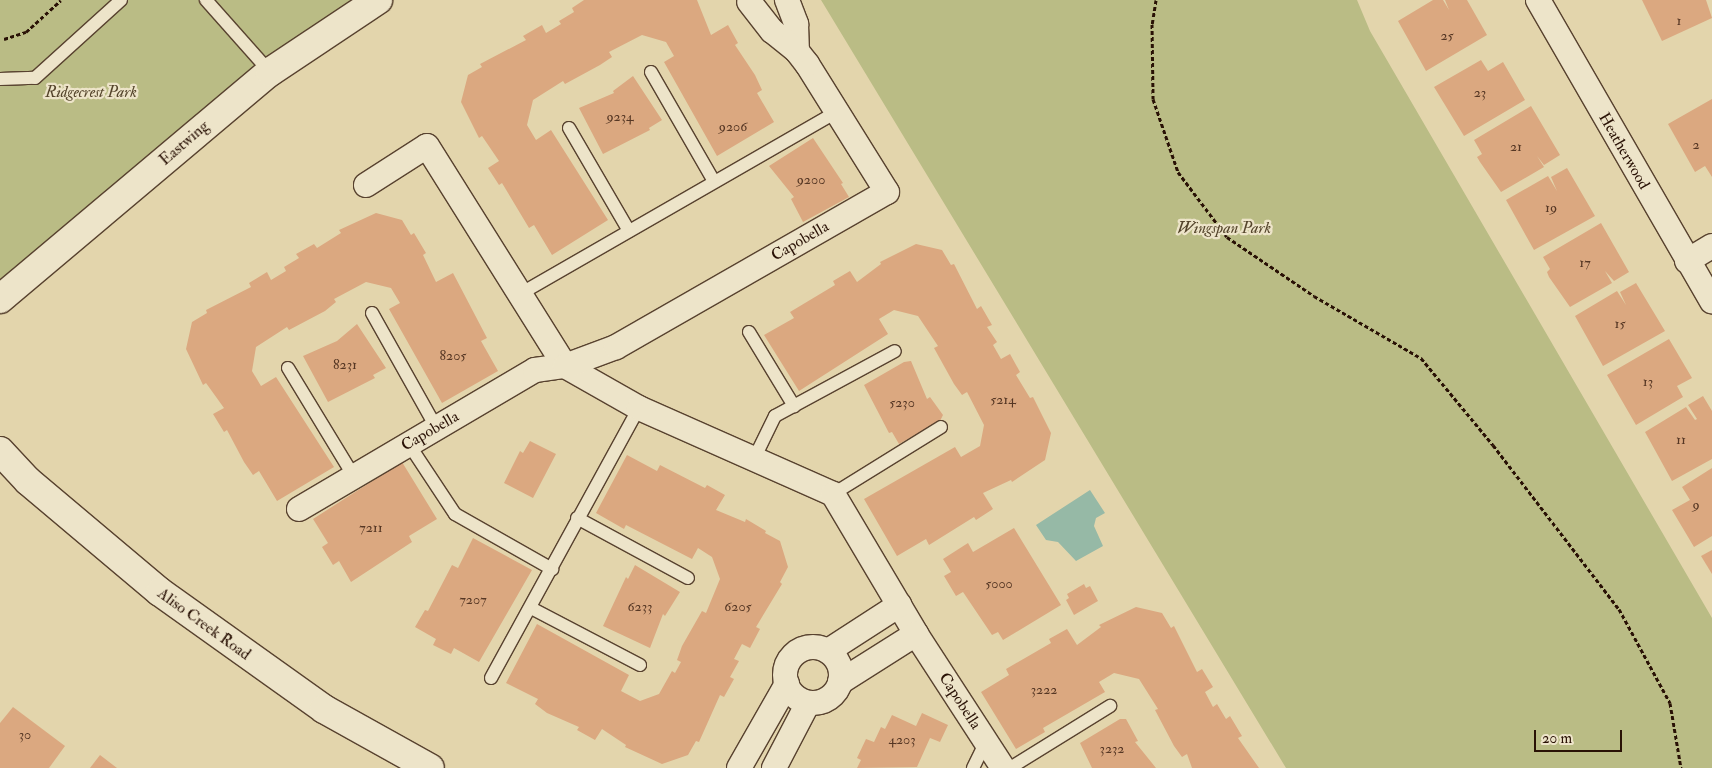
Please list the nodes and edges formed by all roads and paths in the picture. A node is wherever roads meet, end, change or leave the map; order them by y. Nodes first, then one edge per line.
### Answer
1 (61, 0) edge
2 (120, 0) edge
3 (206, 0) edge
4 (378, 0) edge
5 (772, 0) edge
6 (786, 0) edge
7 (1156, 0) edge
8 (1538, 0) edge
9 (747, 1) edge
10 (4, 39) dead end
11 (797, 51) junction
12 (270, 72) junction
13 (651, 72) dead end
14 (0, 79) edge
15 (837, 112) junction
16 (569, 128) dead end
17 (713, 180) junction
18 (366, 185) dead end
19 (629, 232) junction
20 (1712, 246) edge
21 (1687, 260) junction
22 (520, 294) junction
23 (0, 299) edge
24 (1712, 301) edge
25 (372, 313) dead end
26 (749, 332) dead end
27 (895, 351) dead end
28 (565, 366) junction
29 (288, 368) dead end
30 (794, 406) junction
31 (639, 408) junction
32 (436, 427) junction
33 (941, 427) dead end
34 (408, 443) junction
35 (0, 451) edge
36 (754, 459) junction
37 (354, 475) junction
38 (833, 494) junction
39 (299, 509) dead end
40 (577, 518) junction
41 (552, 569) junction
42 (688, 578) dead end
43 (899, 605) junction
44 (531, 608) junction
45 (916, 634) junction
46 (828, 652) junction
47 (640, 665) dead end
48 (491, 678) dead end
49 (840, 682) junction
50 (787, 684) junction
51 (808, 703) junction
52 (1110, 706) dead end
53 (986, 741) junction
54 (430, 768) edge
55 (739, 768) edge
56 (774, 768) edge
57 (973, 768) edge
58 (1003, 768) edge
59 (1010, 768) edge
60 (1681, 768) edge

1 - 10 path
2 - 14 lane
3 - 12 lane
4 - 12 main road, Eastwing
5 - 9 street, Capobella
6 - 11 street
7 - 60 path
8 - 21 street, Heatherwood
9 - 11 street, Capobella
11 - 15 street, Capobella
12 - 23 main road, Eastwing
13 - 17 lane
15 - 17 lane
15 - 28 street, Capobella
16 - 19 lane
17 - 19 lane
18 - 22 street
19 - 22 lane
20 - 21 street
21 - 24 street, Heatherwood
22 - 28 street
25 - 32 lane
26 - 30 lane
27 - 30 lane
28 - 31 street
28 - 32 street, Capobella
29 - 37 lane
30 - 36 lane
31 - 36 street
31 - 40 lane
32 - 34 street, Capobella
33 - 38 lane
34 - 37 street, Capobella
34 - 41 lane
35 - 54 main road, Aliso Creek Road
36 - 38 street
37 - 39 street, Capobella
38 - 43 street, Capobella
40 - 41 lane
40 - 42 lane
41 - 44 lane
43 - 45 street, Capobella
43 - 46 street
44 - 47 lane
44 - 48 lane
45 - 49 street
45 - 53 street, Capobella
46 - 49 street
46 - 50 street
49 - 51 street
50 - 51 street
50 - 55 street
51 - 56 street
52 - 59 lane
53 - 57 lane
53 - 58 street, Capobella

